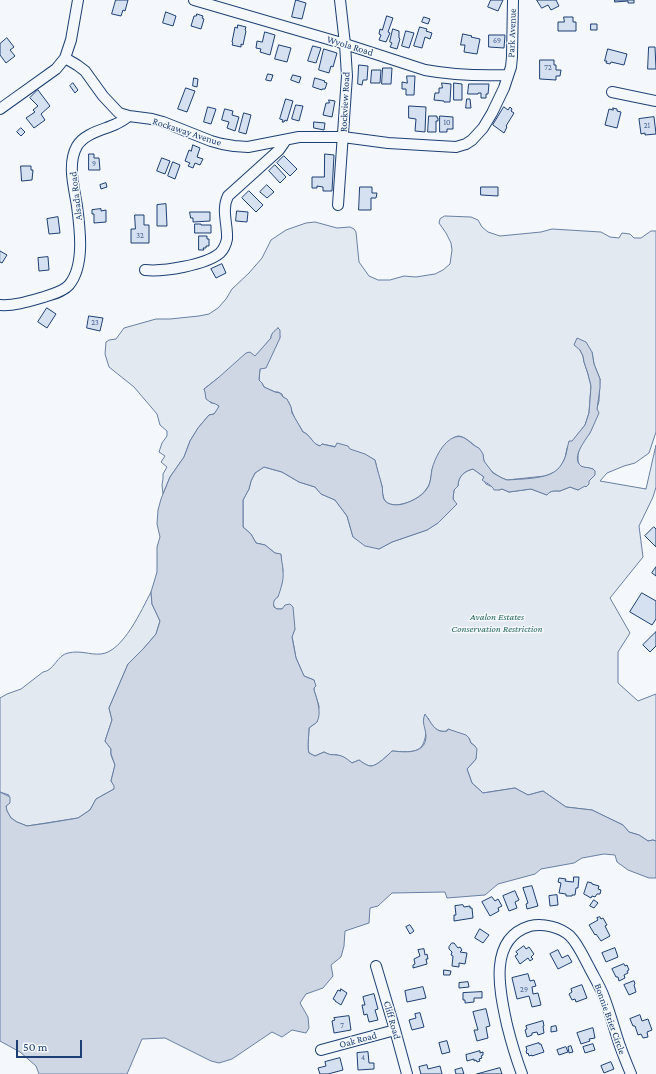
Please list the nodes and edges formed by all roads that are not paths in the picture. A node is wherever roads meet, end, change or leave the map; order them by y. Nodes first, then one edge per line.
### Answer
1 (78, 0) edge
2 (194, 0) edge
3 (340, 0) edge
4 (513, 0) edge
5 (345, 44) junction
6 (65, 58) junction
7 (508, 75) junction
8 (612, 92) dead end
9 (656, 101) edge
10 (0, 108) edge
11 (129, 116) junction
12 (343, 137) junction
13 (286, 140) junction
14 (462, 146) joint
15 (338, 205) dead end
16 (145, 270) dead end
17 (0, 305) edge
18 (376, 966) dead end
19 (395, 1030) junction
20 (321, 1050) dead end
21 (407, 1074) edge
22 (522, 1074) edge
23 (631, 1074) edge

1 - 6 street
2 - 5 street, Wyola Road
3 - 5 street, Rockview Road
4 - 7 street, Park Avenue
5 - 7 street, Wyola Road
5 - 12 street, Rockview Road
6 - 10 street
6 - 11 street, Rockaway Avenue
7 - 14 street, Park Avenue
8 - 9 street
11 - 13 street, Rockaway Avenue
11 - 17 street, Alsada Road
12 - 13 street, Rockaway Avenue
12 - 14 street, Rockaway Avenue
12 - 15 street, Rockview Road
13 - 16 street
18 - 19 street, Cliff Road
19 - 20 street, Oak Road
19 - 21 street, Cliff Road
22 - 23 street, Bonnie Brier Circle

